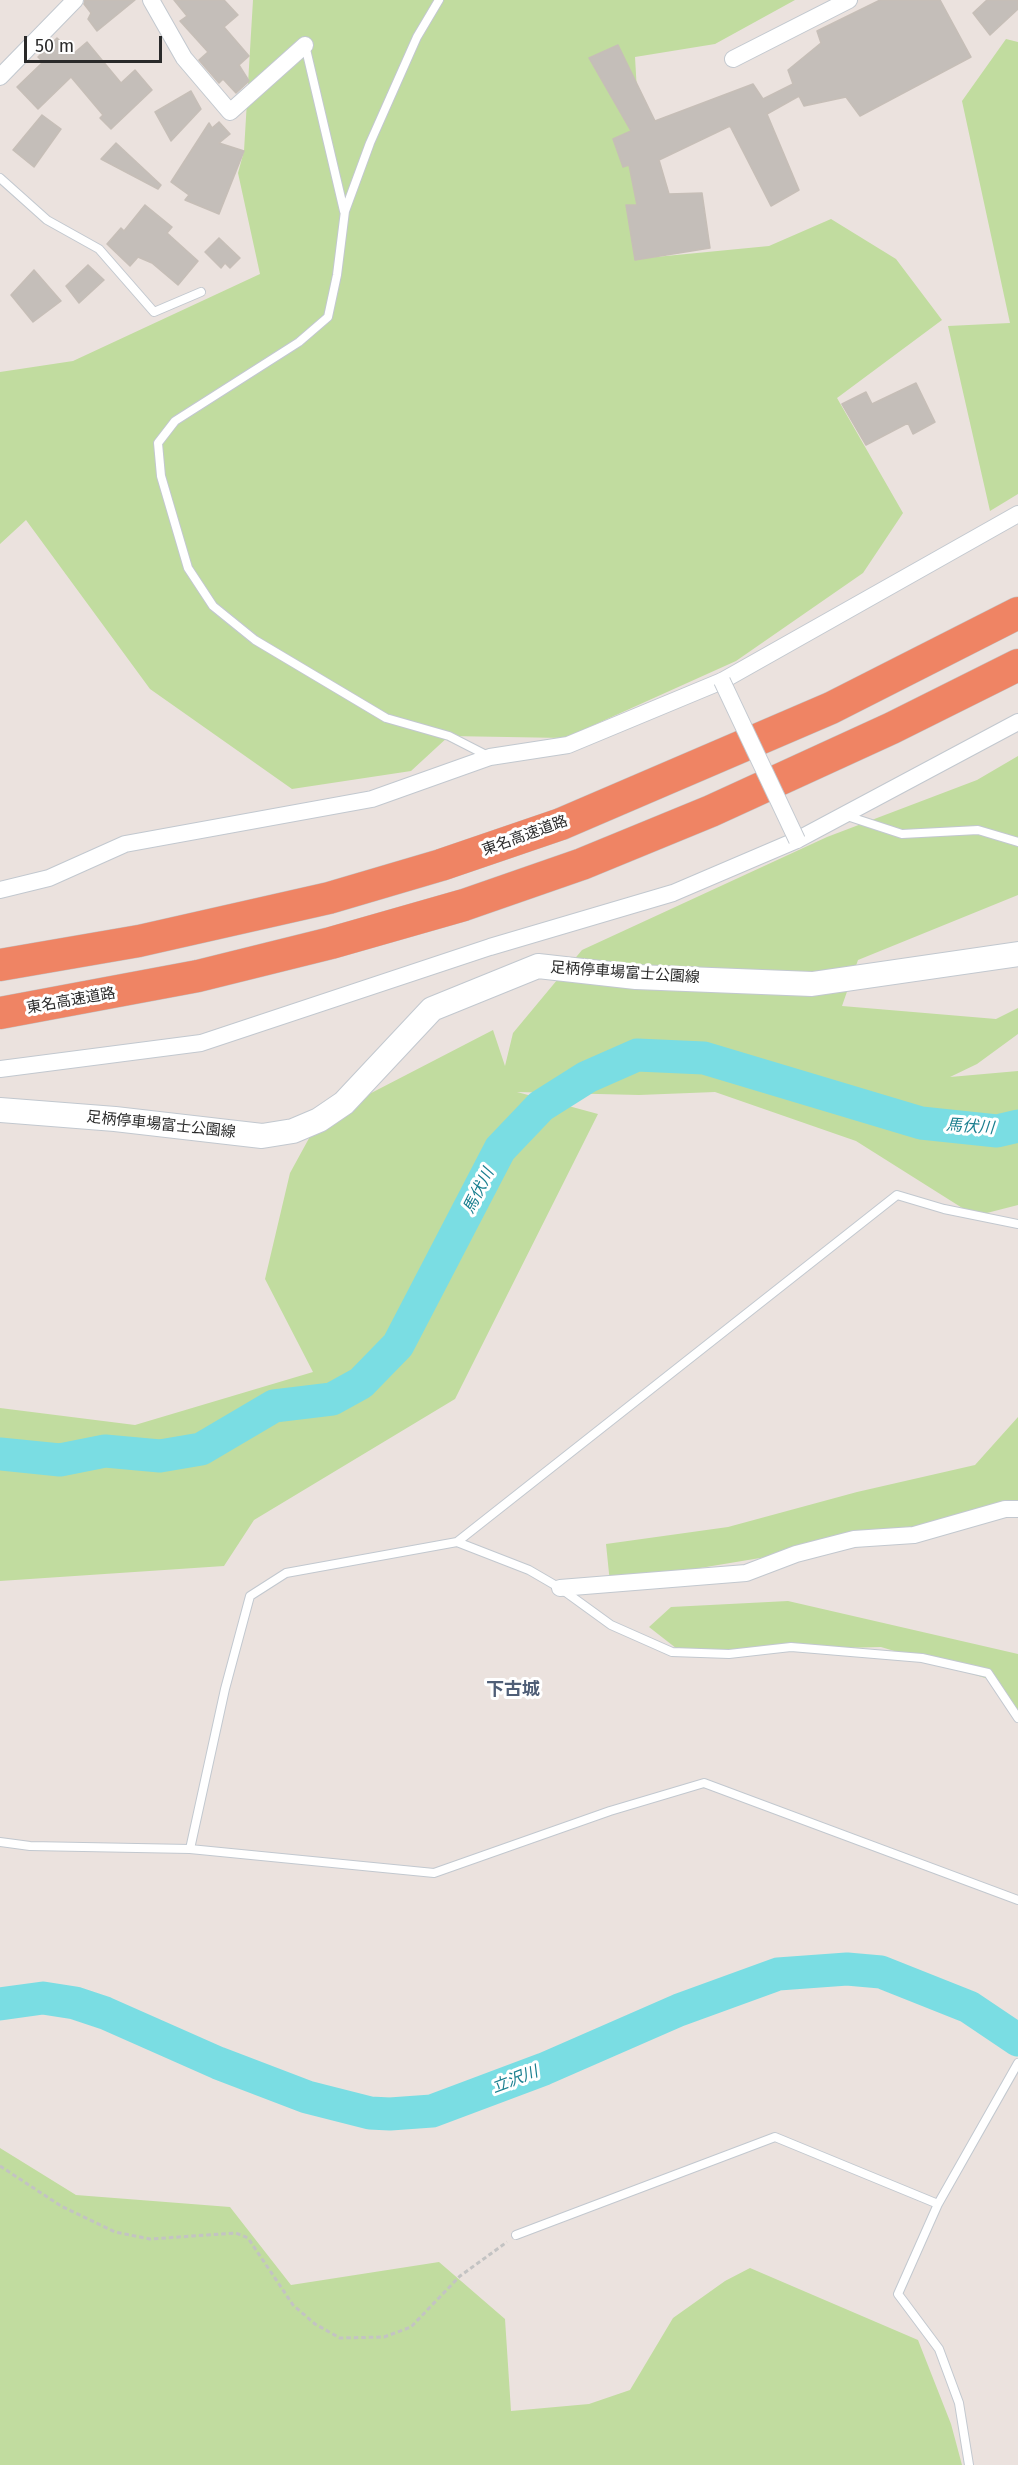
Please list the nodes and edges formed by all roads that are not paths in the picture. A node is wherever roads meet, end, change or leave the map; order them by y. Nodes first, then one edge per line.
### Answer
1 (75, 0) edge
2 (151, 0) edge
3 (439, 0) edge
4 (849, 0) edge
5 (305, 45) joint
6 (733, 59) dead end
7 (0, 77) edge
8 (0, 178) edge
9 (345, 211) junction
10 (201, 292) dead end
11 (1018, 514) edge
12 (1018, 613) edge
13 (1018, 665) edge
14 (722, 681) junction
15 (1018, 722) edge
16 (490, 757) junction
17 (844, 815) junction
18 (797, 840) junction
19 (1018, 842) edge
20 (0, 890) edge
21 (1018, 954) edge
22 (0, 965) edge
23 (0, 1013) edge
24 (0, 1070) edge
25 (0, 1110) edge
26 (1018, 1224) edge
27 (1018, 1509) edge
28 (457, 1542) junction
29 (560, 1588) junction
30 (1018, 1718) edge
31 (0, 1842) edge
32 (190, 1849) junction
33 (1018, 1900) edge
34 (1017, 2066) edge
35 (938, 2204) junction
36 (516, 2235) road end
37 (969, 2465) edge

1 - 7 street
2 - 5 street
3 - 9 lane
4 - 6 street
5 - 9 lane
8 - 10 lane
9 - 16 lane
11 - 14 street
12 - 22 highway, 東名高速道路
13 - 23 highway, 東名高速道路
14 - 16 street
14 - 18 street, bridge
15 - 17 street
16 - 20 street
17 - 18 street
17 - 19 lane
18 - 24 street
21 - 25 main road, 足柄停車場富士公園線
26 - 28 lane
27 - 29 street
28 - 29 lane
28 - 32 lane
29 - 30 lane
31 - 32 lane
32 - 33 lane
34 - 35 lane
35 - 36 lane
35 - 37 lane

